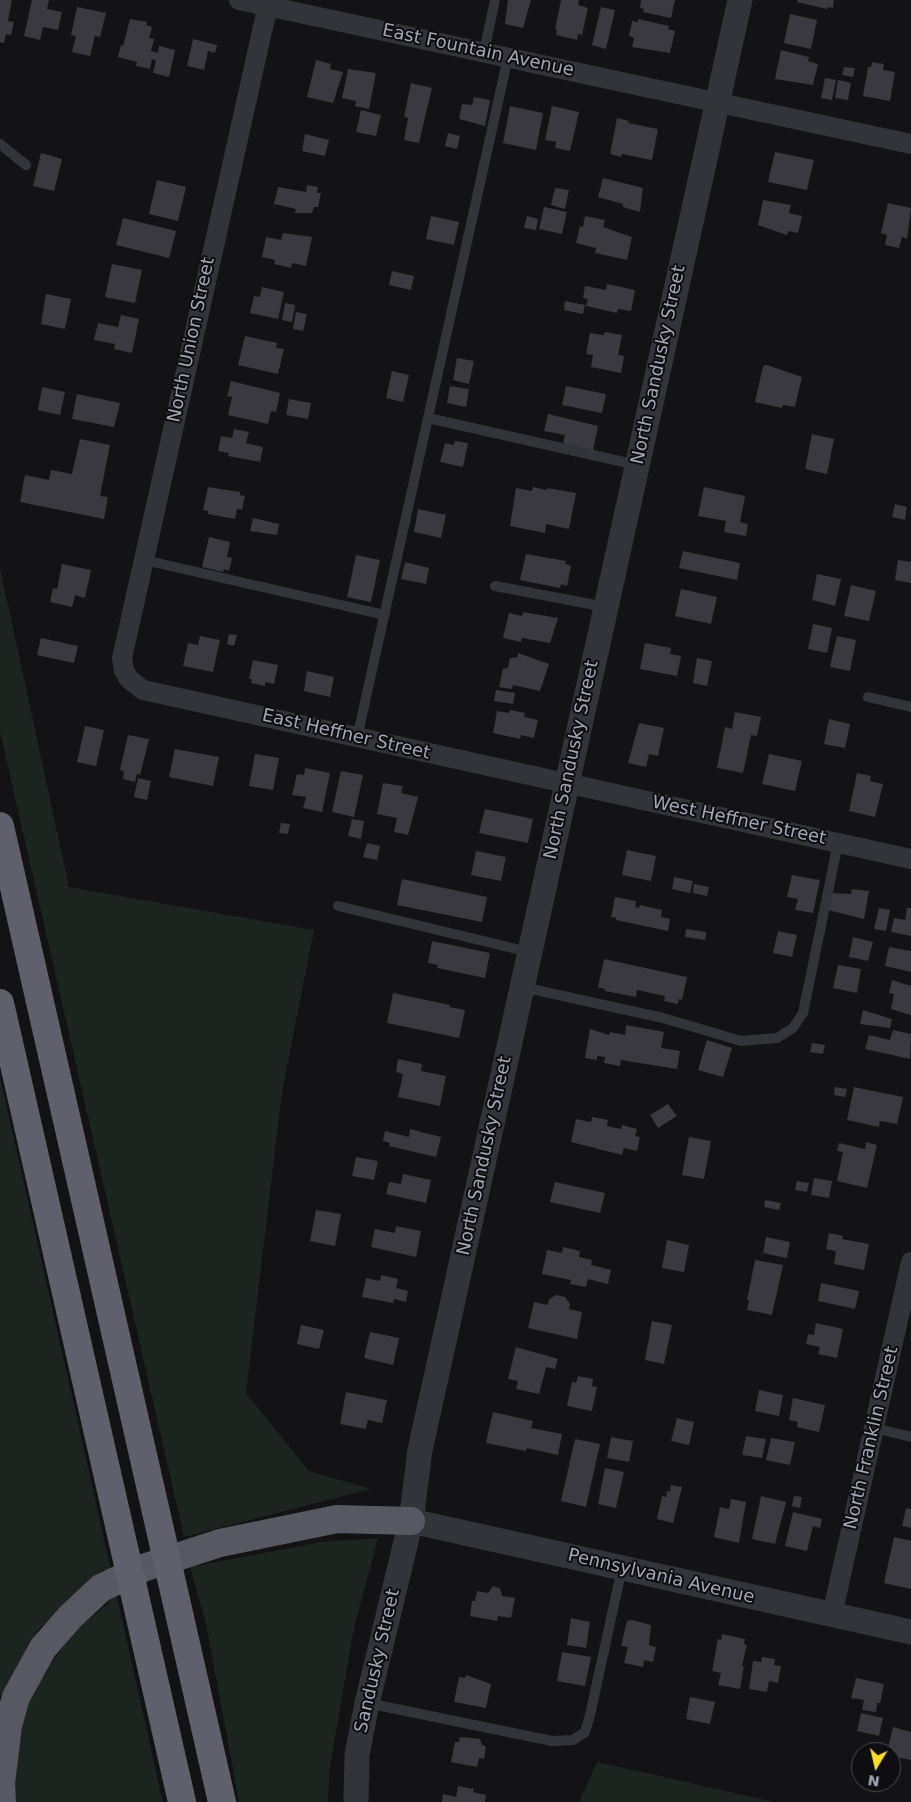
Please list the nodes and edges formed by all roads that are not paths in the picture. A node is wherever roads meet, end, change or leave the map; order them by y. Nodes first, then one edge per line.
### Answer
1 (239, 0) edge
2 (495, 0) edge
3 (740, 0) edge
4 (268, 3) edge
5 (484, 52) junction
6 (508, 57) junction
7 (717, 102) junction
8 (0, 144) edge
9 (911, 144) edge
10 (26, 165) dead end
11 (428, 418) junction
12 (637, 465) junction
13 (144, 560) junction
14 (495, 586) dead end
15 (606, 607) junction
16 (384, 615) junction
17 (129, 679) joint
18 (868, 697) dead end
19 (911, 707) edge
20 (357, 738) junction
21 (567, 783) junction
22 (0, 826) edge
23 (838, 843) junction
24 (911, 859) edge
25 (338, 906) dead end
26 (530, 952) junction
27 (522, 987) junction
28 (0, 1003) edge
29 (911, 1262) edge
30 (874, 1428) junction
31 (911, 1437) edge
32 (411, 1521) junction
33 (622, 1568) junction
34 (832, 1614) junction
35 (911, 1632) edge
36 (367, 1703) junction
37 (2, 1802) edge
38 (182, 1802) edge
39 (222, 1802) edge
40 (356, 1802) edge

1 - 4 street, East Fountain Avenue
2 - 5 lane
3 - 7 street, North Sandusky Street
4 - 5 street, East Fountain Avenue
4 - 13 street, North Union Street
5 - 6 street, East Fountain Avenue
6 - 7 street, East Fountain Avenue
6 - 11 lane
7 - 9 street, East Fountain Avenue
7 - 12 street, North Sandusky Street
8 - 10 lane
11 - 12 lane
11 - 16 lane
12 - 15 street, North Sandusky Street
13 - 16 lane
13 - 17 street, North Union Street
14 - 15 lane
15 - 21 street, North Sandusky Street
16 - 20 lane
17 - 20 street, East Heffner Street
18 - 19 lane
20 - 21 street, East Heffner Street
21 - 23 street, West Heffner Street
21 - 26 street, North Sandusky Street
22 - 39 highway
23 - 24 street, West Heffner Street
23 - 27 lane
25 - 26 lane
26 - 27 street, North Sandusky Street
27 - 32 street, North Sandusky Street
28 - 38 highway
29 - 30 street, North Franklin Street
30 - 31 lane
30 - 34 street, North Franklin Street
32 - 33 street, Pennsylvania Avenue
32 - 36 street, Sandusky Street
32 - 37 highway
33 - 34 street, Pennsylvania Avenue
33 - 36 lane
34 - 35 street, Pennsylvania Avenue
36 - 40 street, Sandusky Street

